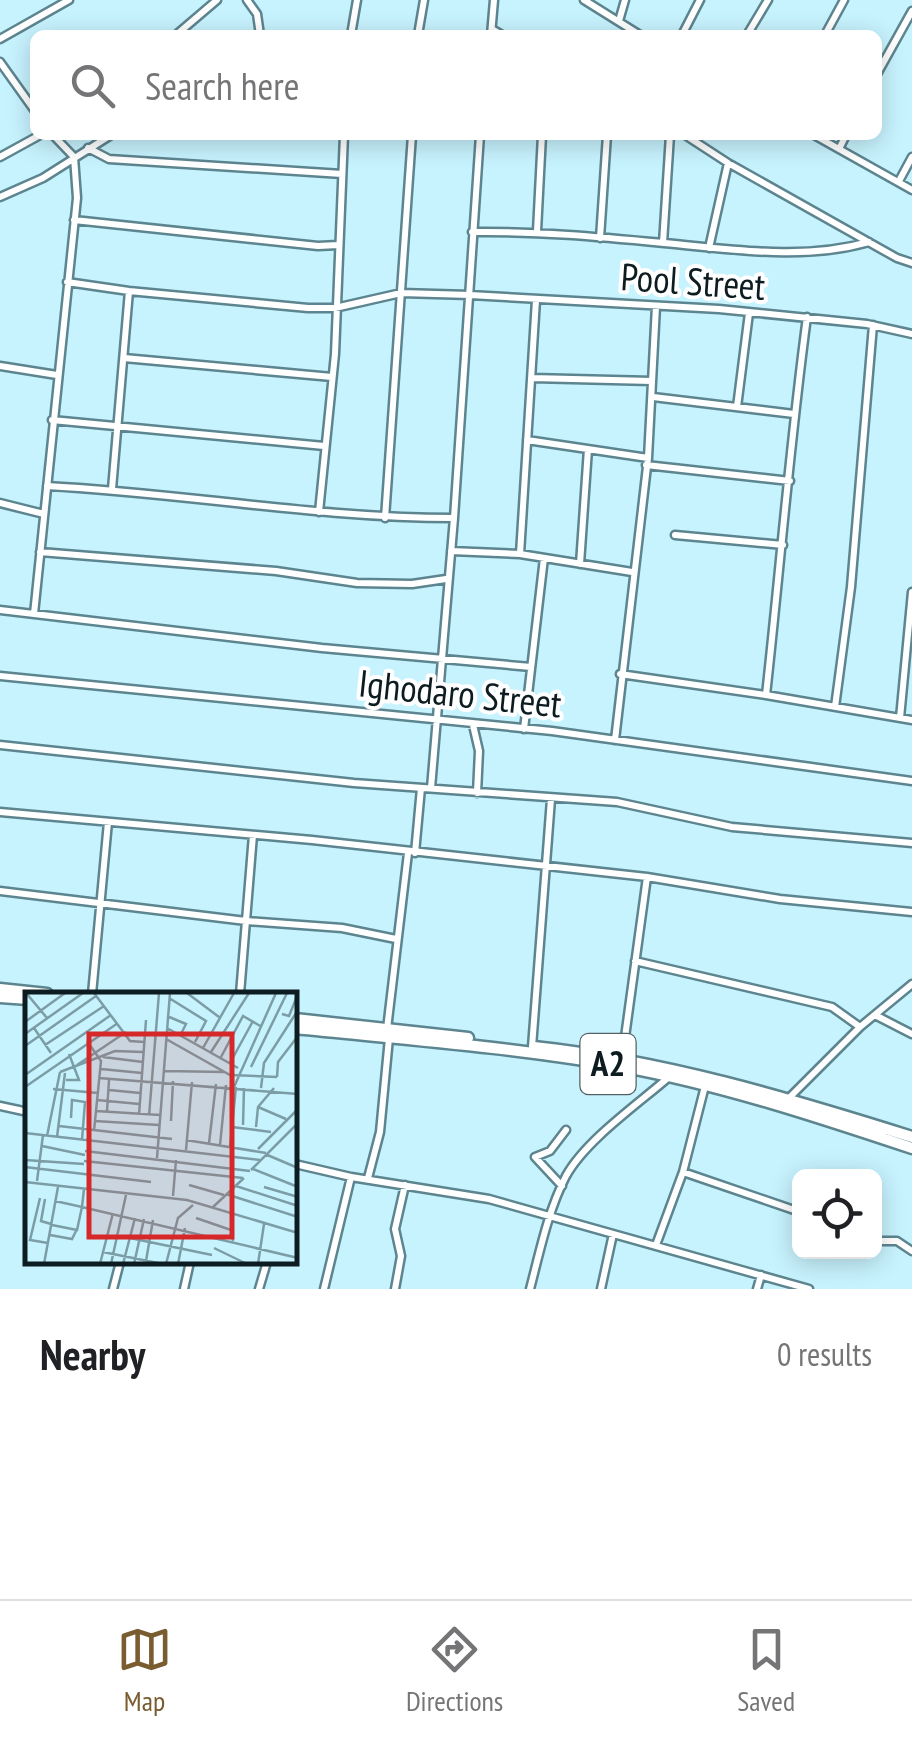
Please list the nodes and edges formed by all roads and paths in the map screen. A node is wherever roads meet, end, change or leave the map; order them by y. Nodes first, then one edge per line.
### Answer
1 (69, 0) edge
2 (217, 0) edge
3 (247, 0) edge
4 (358, 0) edge
5 (424, 0) edge
6 (494, 0) edge
7 (585, 0) edge
8 (625, 0) edge
9 (700, 0) edge
10 (768, 0) edge
11 (844, 0) edge
12 (912, 11) edge
13 (619, 21) junction
14 (182, 30) edge
15 (259, 30) edge
16 (353, 30) edge
17 (419, 30) edge
18 (492, 30) edge
19 (632, 30) edge
20 (685, 30) edge
21 (750, 30) edge
22 (827, 30) edge
23 (0, 39) edge
24 (0, 62) edge
25 (882, 65) edge
26 (30, 104) edge
27 (31, 140) edge
28 (58, 140) edge
29 (102, 140) edge
30 (344, 140) edge
31 (412, 140) edge
32 (480, 140) edge
33 (542, 140) edge
34 (607, 140) edge
35 (670, 140) edge
36 (693, 140) edge
37 (823, 140) edge
38 (844, 140) edge
39 (88, 148) junction
40 (839, 149) junction
41 (0, 157) edge
42 (74, 157) junction
43 (912, 158) edge
44 (728, 163) junction
45 (342, 174) junction
46 (899, 181) junction
47 (912, 190) edge
48 (0, 197) edge
49 (74, 220) junction
50 (538, 231) junction
51 (472, 232) junction
52 (600, 239) junction
53 (663, 242) junction
54 (869, 242) junction
55 (338, 244) junction
56 (709, 248) junction
57 (912, 263) edge
58 (67, 282) junction
59 (130, 291) junction
60 (401, 293) junction
61 (470, 295) junction
62 (536, 300) junction
63 (656, 306) junction
64 (335, 308) junction
65 (749, 313) junction
66 (808, 317) junction
67 (873, 325) junction
68 (912, 334) edge
69 (124, 358) junction
70 (0, 366) edge
71 (57, 374) junction
72 (332, 376) junction
73 (532, 378) junction
74 (652, 381) junction
75 (653, 397) junction
76 (737, 406) junction
77 (794, 414) junction
78 (52, 420) junction
79 (118, 426) junction
80 (527, 440) junction
81 (324, 446) junction
82 (588, 449) junction
83 (647, 461) junction
84 (790, 481) junction
85 (46, 486) junction
86 (112, 489) junction
87 (0, 503) edge
88 (319, 512) junction
89 (44, 514) junction
90 (384, 518) junction
91 (454, 518) junction
92 (675, 535) dead end
93 (783, 546) junction
94 (450, 550) junction
95 (40, 552) junction
96 (520, 554) junction
97 (544, 558) junction
98 (580, 564) junction
99 (632, 572) junction
100 (447, 578) junction
101 (912, 592) edge
102 (0, 610) edge
103 (34, 614) junction
104 (909, 649) edge
105 (440, 658) junction
106 (531, 668) junction
107 (620, 674) junction
108 (0, 676) edge
109 (766, 694) junction
110 (835, 707) junction
111 (900, 718) junction
112 (435, 719) junction
113 (912, 720) edge
114 (472, 724) junction
115 (524, 729) junction
116 (614, 740) junction
117 (0, 745) edge
118 (912, 781) edge
119 (421, 788) junction
120 (431, 788) junction
121 (477, 793) junction
122 (552, 798) junction
123 (0, 812) edge
124 (108, 822) junction
125 (253, 835) junction
126 (912, 843) edge
127 (411, 853) junction
128 (545, 868) junction
129 (647, 877) junction
130 (0, 891) edge
131 (102, 905) junction
132 (912, 912) edge
133 (246, 921) junction
134 (396, 939) junction
135 (634, 961) junction
136 (912, 984) edge
137 (0, 989) edge
138 (28, 992) edge
139 (92, 992) edge
140 (240, 992) edge
141 (0, 997) edge
142 (25, 1000) edge
143 (874, 1016) junction
144 (298, 1020) edge
145 (860, 1027) junction
146 (298, 1028) edge
147 (388, 1033) junction
148 (912, 1034) edge
149 (532, 1046) junction
150 (622, 1059) junction
151 (668, 1077) junction
152 (706, 1086) junction
153 (789, 1098) junction
154 (0, 1106) edge
155 (25, 1111) edge
156 (566, 1130) dead end
157 (912, 1137) edge
158 (912, 1148) edge
159 (298, 1165) edge
160 (684, 1172) junction
161 (351, 1177) junction
162 (368, 1178) junction
163 (405, 1185) junction
164 (562, 1186) junction
165 (792, 1209) edge
166 (550, 1215) junction
167 (614, 1234) junction
168 (882, 1241) edge
169 (656, 1245) junction
170 (912, 1252) edge
171 (119, 1264) edge
172 (190, 1264) edge
173 (266, 1264) edge
174 (761, 1275) junction
175 (113, 1289) edge
176 (184, 1289) edge
177 (260, 1289) edge
178 (324, 1289) edge
179 (395, 1289) edge
180 (530, 1289) edge
181 (601, 1289) edge
182 (757, 1289) edge
183 (808, 1289) edge

1 - 23 street
2 - 14 street
3 - 15 street
4 - 16 street
5 - 17 street
6 - 18 street
7 - 13 street
8 - 13 street
9 - 20 street
10 - 21 street
11 - 22 street
12 - 25 street
13 - 19 street
24 - 26 street
27 - 41 street
28 - 42 street
29 - 39 street
30 - 45 street
31 - 60 street
32 - 51 street
33 - 50 street
34 - 52 street
35 - 53 street
36 - 44 street
37 - 40 street
38 - 40 street
39 - 42 street
39 - 45 street
40 - 46 street
42 - 48 street
42 - 49 street
43 - 46 street
44 - 54 street
44 - 56 street
45 - 55 street
46 - 47 street
49 - 55 street
49 - 58 street
50 - 51 street
50 - 52 street
51 - 61 street
52 - 53 street
53 - 56 street
54 - 56 street
54 - 57 street
55 - 64 street
58 - 59 street, Pool Street
58 - 71 street
59 - 64 street, Pool Street
59 - 69 street
60 - 61 street, Pool Street
60 - 64 street, Pool Street
60 - 90 street
61 - 62 street, Pool Street
61 - 91 street
62 - 63 street, Pool Street
62 - 73 street
63 - 65 street, Pool Street
63 - 74 street
64 - 72 street
65 - 66 street, Pool Street
65 - 76 street
66 - 67 street, Pool Street
66 - 77 street
67 - 68 street, Pool Street
67 - 110 street
69 - 72 street
69 - 79 street
70 - 71 street
71 - 78 street
72 - 81 street
73 - 74 street
73 - 80 street
74 - 75 street
75 - 76 street
75 - 83 street
76 - 77 street
77 - 84 street
78 - 79 street
78 - 85 street
79 - 81 street
79 - 86 street
80 - 82 street
80 - 96 street
81 - 88 street
82 - 83 street
82 - 98 street
83 - 84 street
83 - 99 street
84 - 93 street
85 - 86 street
85 - 89 street
86 - 88 street
87 - 89 street
88 - 90 street
89 - 95 street
90 - 91 street
91 - 94 street
92 - 93 street
93 - 109 street
94 - 96 street
94 - 100 street
95 - 100 street
95 - 103 street
96 - 97 street
97 - 98 street
97 - 106 street
98 - 99 street
99 - 107 street
100 - 105 street
101 - 104 street
102 - 103 street
103 - 105 street
104 - 111 street
105 - 106 street
105 - 112 street
106 - 115 street
107 - 109 street
107 - 116 street
108 - 112 street, Ighodaro Street
109 - 110 street
110 - 111 street
111 - 113 street
112 - 114 street, Ighodaro Street
112 - 120 street
114 - 115 street, Ighodaro Street
114 - 121 street
115 - 116 street, Ighodaro Street
116 - 118 street, Ighodaro Street
117 - 119 street
119 - 120 street
119 - 127 street
120 - 121 street
121 - 122 street
122 - 126 street
122 - 128 street
123 - 124 street
124 - 125 street
124 - 131 street
125 - 127 street
125 - 133 street
127 - 128 street
127 - 134 street
128 - 129 street
128 - 149 street
129 - 132 street
129 - 135 street
130 - 131 street
131 - 133 street
131 - 139 street
133 - 134 street
133 - 140 street
134 - 147 street
135 - 145 street
135 - 150 street
136 - 143 street
137 - 138 highway
141 - 142 highway
143 - 145 street
143 - 148 street
144 - 147 highway, A2
145 - 153 street
146 - 147 highway, A2
147 - 149 highway, A2
147 - 151 highway, A2
147 - 162 street
149 - 150 highway, A2
150 - 153 highway, A2
151 - 152 highway, A2
151 - 164 street
152 - 158 highway, A2
152 - 160 street
153 - 157 highway, A2
154 - 155 street
156 - 164 street
159 - 161 street
160 - 165 street
160 - 169 street
161 - 162 street
161 - 178 street
162 - 163 street
163 - 166 street
163 - 179 street
164 - 166 street
166 - 167 street
166 - 180 street
167 - 169 street
167 - 181 street
168 - 170 street
169 - 174 street
171 - 175 street
172 - 176 street
173 - 177 street
174 - 182 street
174 - 183 street

